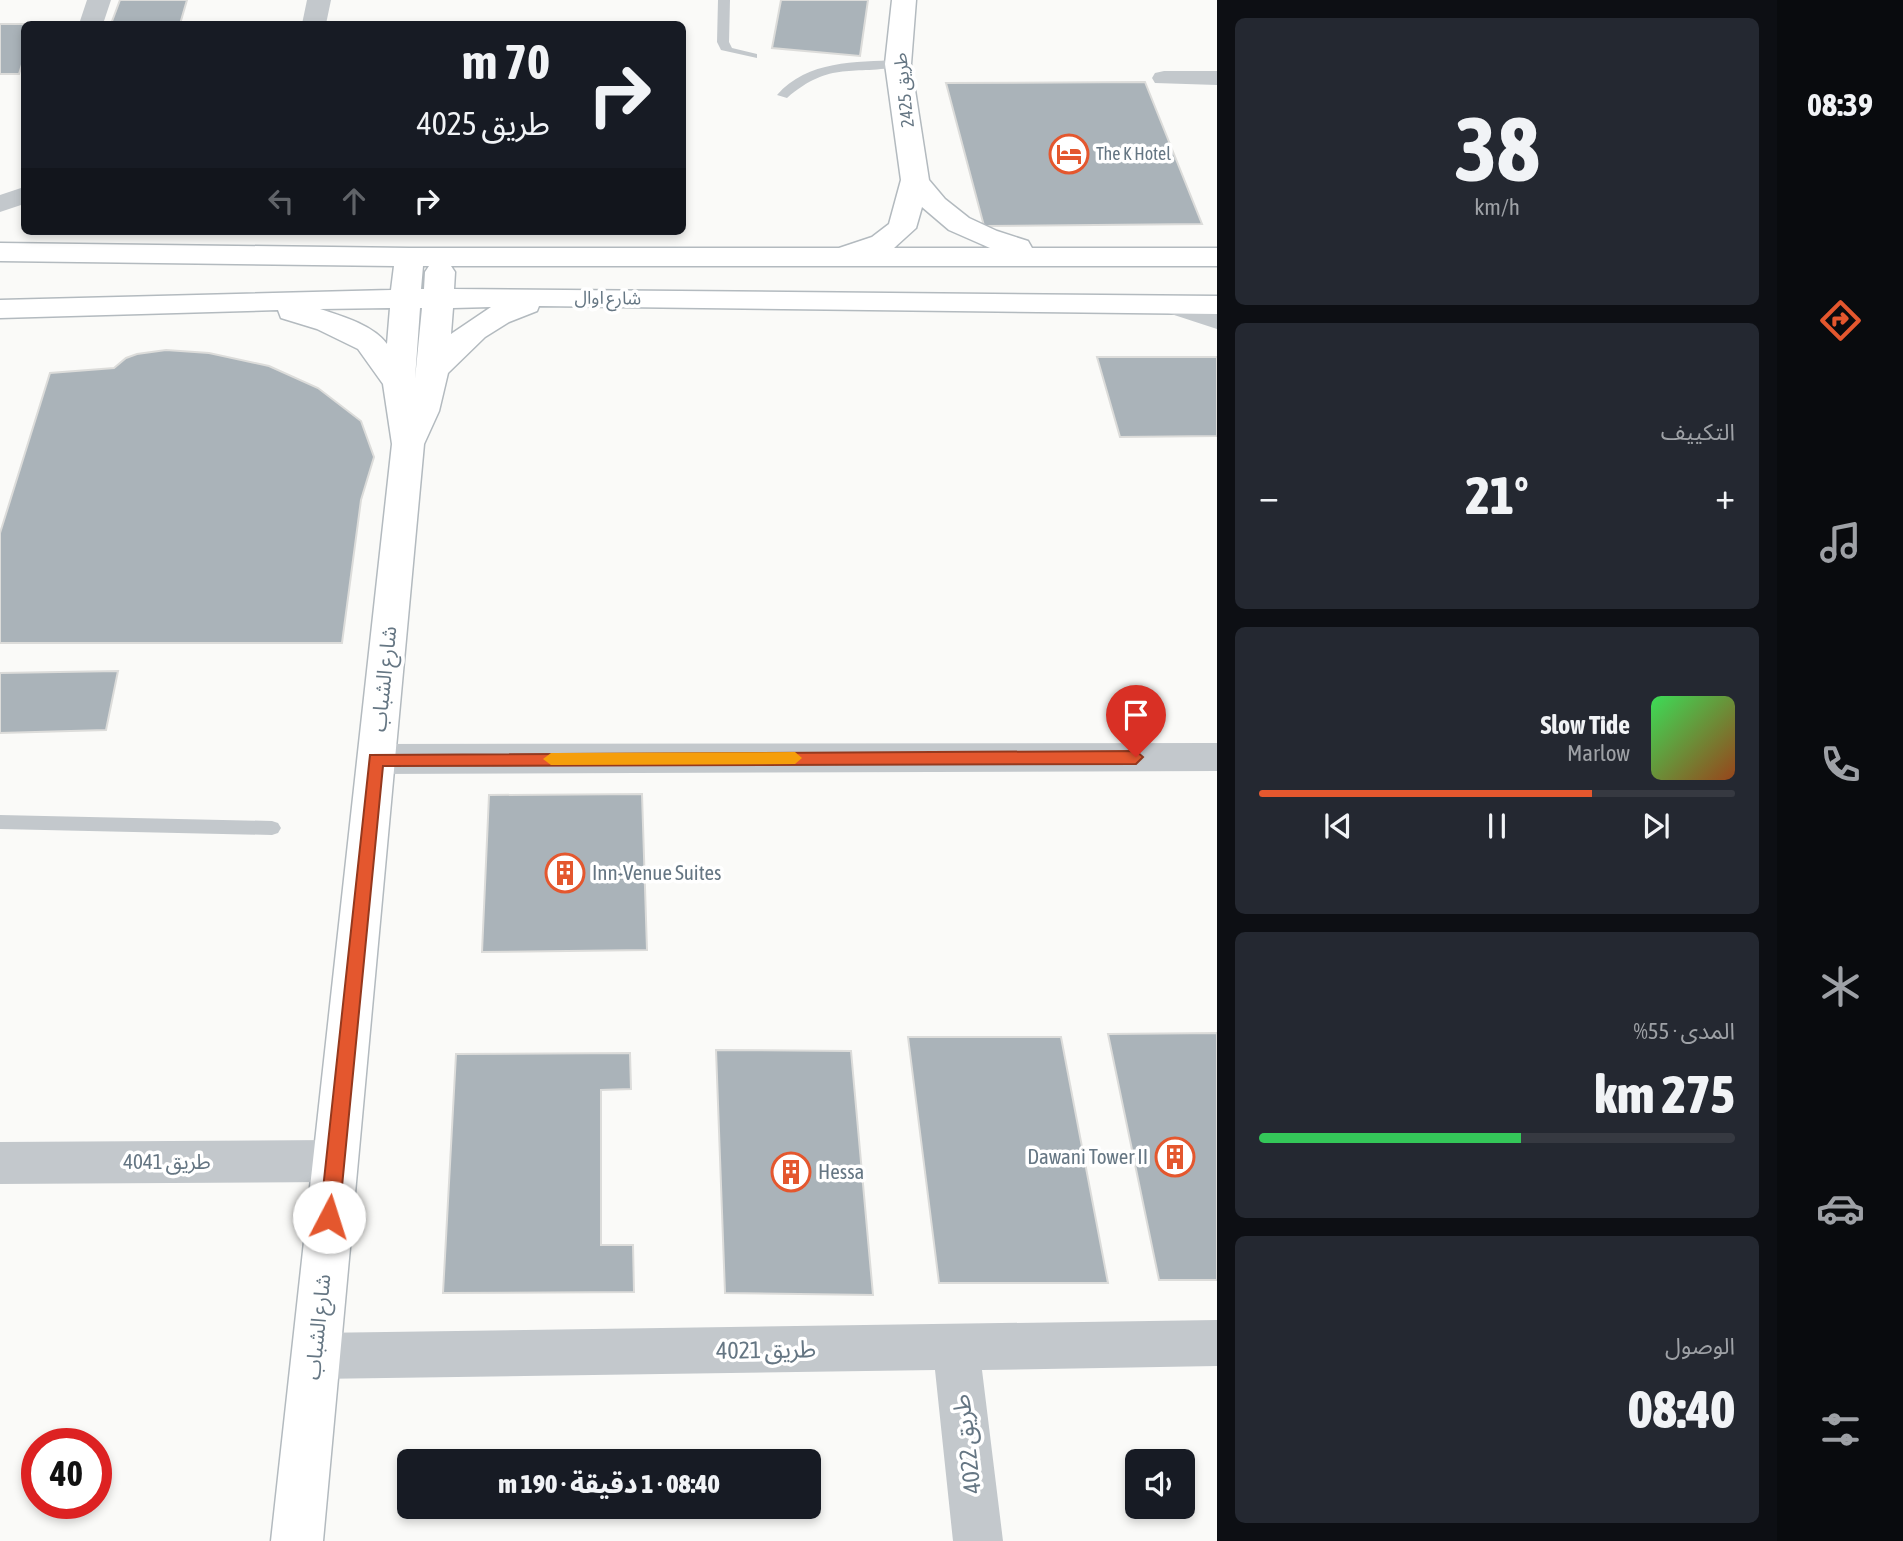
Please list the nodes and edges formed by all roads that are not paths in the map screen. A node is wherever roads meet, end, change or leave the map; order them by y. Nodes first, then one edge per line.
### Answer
1 (99, 0) edge
2 (319, 0) edge
3 (724, 0) edge
4 (904, 0) edge
5 (92, 21) edge
6 (315, 21) edge
7 (753, 56) dead end
8 (898, 64) junction
9 (1164, 78) dead end
10 (1217, 78) edge
11 (783, 94) dead end
12 (915, 180) junction
13 (21, 196) edge
14 (0, 204) edge
15 (0, 252) edge
16 (410, 257) junction
17 (442, 257) junction
18 (1055, 257) junction
19 (1217, 257) edge
20 (832, 259) junction
21 (547, 297) junction
22 (407, 299) junction
23 (437, 299) junction
24 (256, 301) junction
25 (1217, 305) edge
26 (1175, 306) junction
27 (0, 310) edge
28 (1217, 320) edge
29 (433, 370) junction
30 (399, 383) junction
31 (408, 444) junction
32 (1217, 757) edge
33 (376, 760) junction
34 (0, 822) edge
35 (272, 828) dead end
36 (335, 1161) junction
37 (0, 1163) edge
38 (1217, 1343) edge
39 (956, 1348) junction
40 (316, 1356) junction
41 (297, 1541) edge
42 (978, 1541) edge

1 - 5 street
2 - 6 street
3 - 7 lane
4 - 8 main road, طريق 2425
8 - 11 lane
8 - 12 main road, طريق 2425
9 - 10 street
12 - 18 main road, طريق 2425
12 - 20 main road, طريق 2425
13 - 14 street
15 - 16 main road, شارع اوال
16 - 17 main road, شارع اوال
16 - 22 main road, شارع الشباب
17 - 20 main road, شارع اوال
17 - 23 main road, شارع الشباب
18 - 19 main road, شارع اوال
18 - 20 main road, شارع اوال
21 - 23 main road, شارع اوال
21 - 26 main road, شارع اوال
21 - 29 main road
22 - 23 main road, شارع اوال
22 - 24 main road, شارع اوال
22 - 30 main road, شارع الشباب
23 - 29 main road, شارع الشباب
24 - 27 main road, شارع اوال
24 - 30 main road
25 - 26 main road, شارع اوال
26 - 28 street
29 - 31 main road, شارع الشباب
30 - 31 main road, شارع الشباب
31 - 33 main road, شارع الشباب
32 - 33 street
33 - 36 main road, شارع الشباب
34 - 35 lane
36 - 37 street, طريق 4041
36 - 40 main road, شارع الشباب
38 - 39 street, طريق 4021
39 - 40 street, طريق 4021
39 - 42 street, طريق 4022
40 - 41 main road, شارع الشباب

